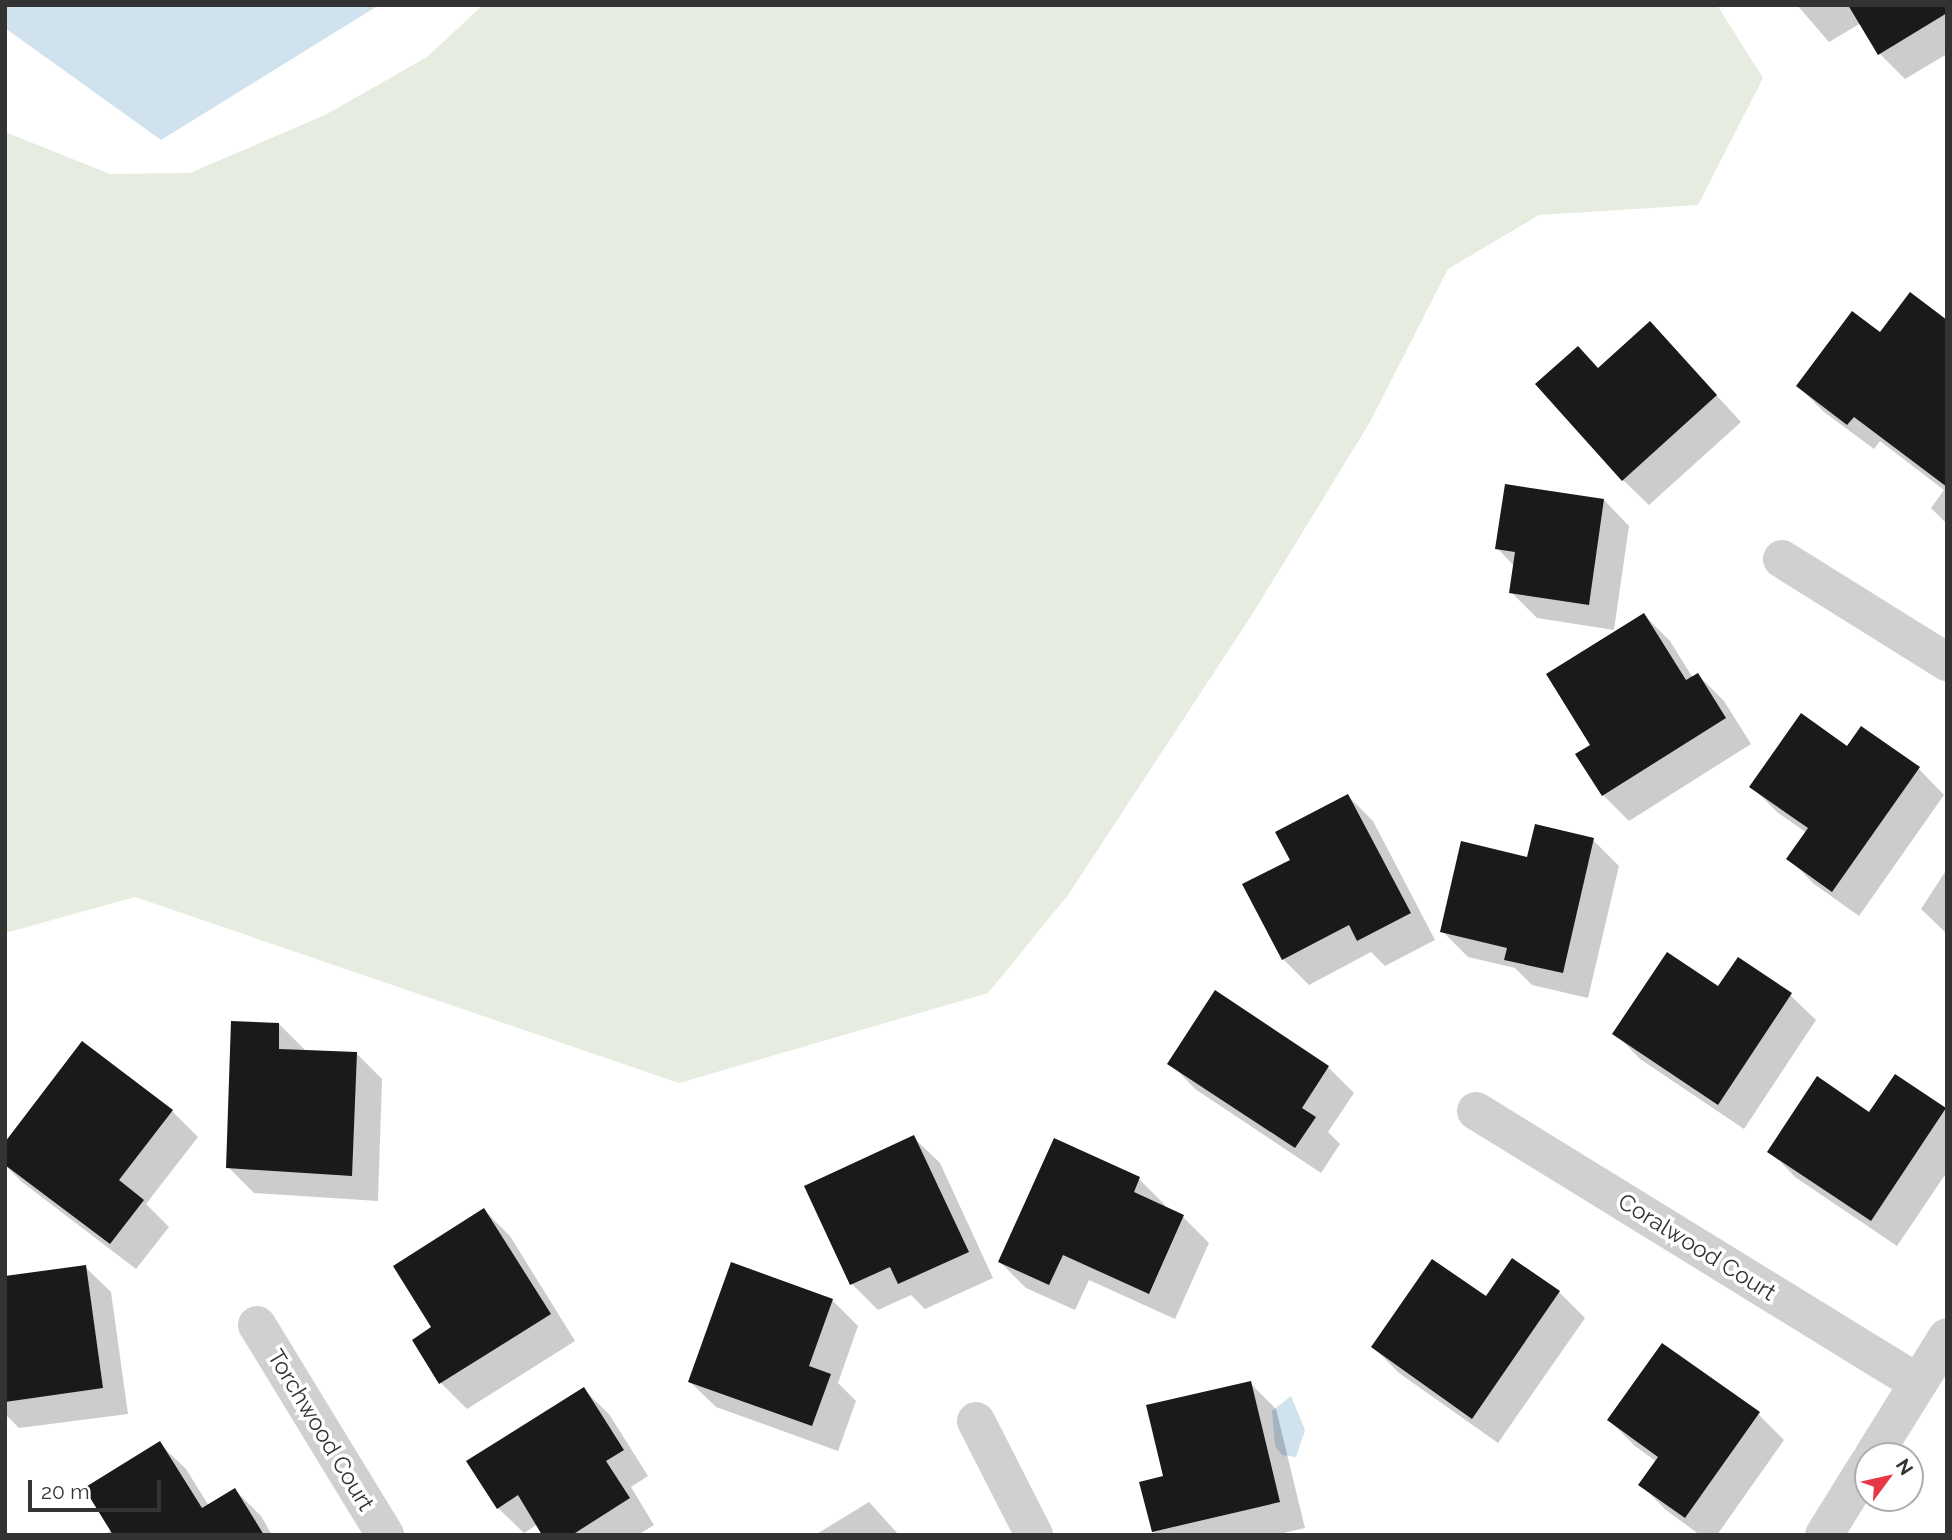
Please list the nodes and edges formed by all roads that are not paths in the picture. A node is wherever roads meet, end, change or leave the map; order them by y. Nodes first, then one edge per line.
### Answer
1 (1782, 559) dead end
2 (1947, 662) edge
3 (1476, 1111) dead end
4 (257, 1325) dead end
5 (1947, 1336) edge
6 (1918, 1383) junction
7 (975, 1421) dead end
8 (1882, 1442) edge
9 (1854, 1487) edge
10 (385, 1535) edge
11 (1034, 1535) edge
12 (1824, 1535) edge

1 - 2 street
3 - 6 street, Coralwood Court
4 - 10 street, Torchwood Court
5 - 6 street
6 - 8 street
7 - 11 street
9 - 12 street

